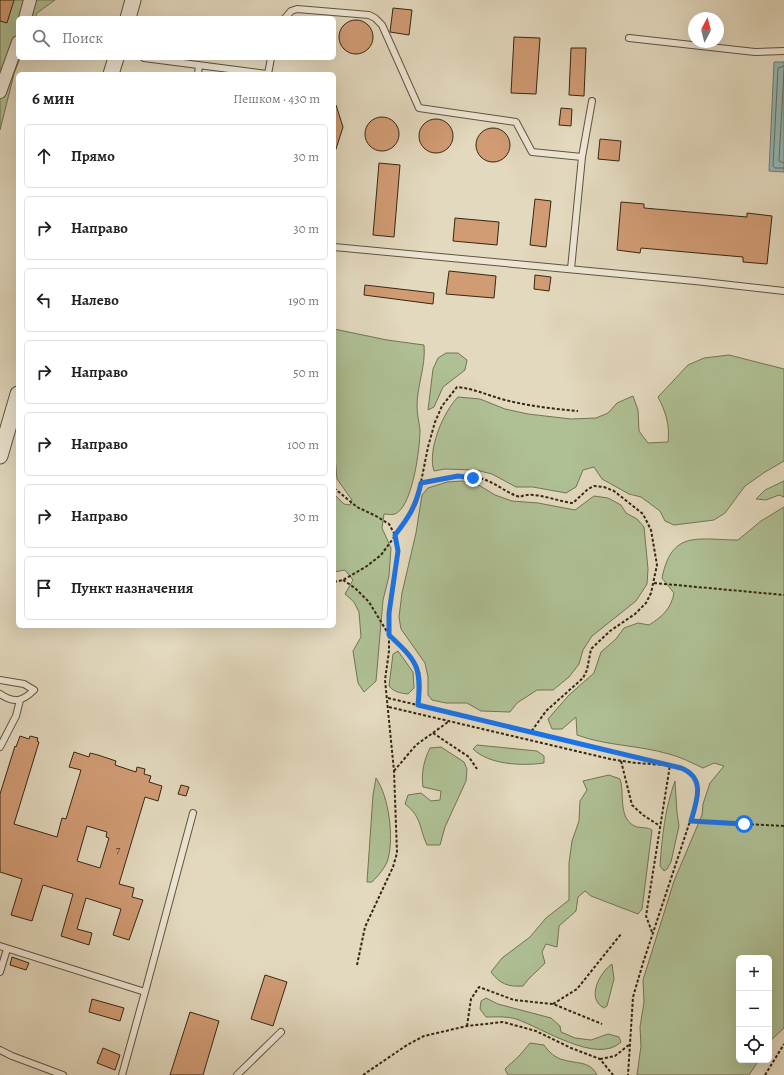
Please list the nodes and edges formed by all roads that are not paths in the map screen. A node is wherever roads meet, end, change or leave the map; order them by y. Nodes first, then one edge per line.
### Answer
1 (30, 0) edge
2 (133, 0) edge
3 (26, 16) edge
4 (129, 16) edge
5 (287, 16) edge
6 (629, 38) dead end
7 (16, 48) edge
8 (784, 51) edge
9 (115, 60) edge
10 (160, 60) edge
11 (270, 60) edge
12 (200, 65) junction
13 (112, 72) edge
14 (198, 72) edge
15 (252, 72) edge
16 (268, 72) edge
17 (0, 92) edge
18 (592, 101) dead end
19 (582, 157) junction
20 (336, 247) edge
21 (571, 269) junction
22 (784, 291) edge
23 (16, 399) edge
24 (4, 430) edge
25 (0, 456) edge
26 (0, 680) edge
27 (0, 694) edge
28 (20, 700) junction
29 (0, 747) edge
30 (193, 813) dead end
31 (0, 946) edge
32 (7, 949) junction
33 (0, 972) edge
34 (145, 992) junction
35 (281, 1032) dead end
36 (0, 1050) edge
37 (64, 1075) edge
38 (122, 1075) edge
39 (237, 1075) edge

1 - 3 street
2 - 4 street
5 - 19 lane
6 - 8 lane
7 - 17 street
9 - 13 street
10 - 12 lane
11 - 16 lane
12 - 14 lane
12 - 15 lane
18 - 19 lane
19 - 21 lane
20 - 21 lane
21 - 22 lane
23 - 24 street
24 - 25 street
26 - 28 lane
27 - 28 lane
28 - 29 lane
30 - 34 lane
31 - 32 lane
32 - 33 lane
32 - 34 lane
34 - 38 lane
35 - 39 lane
36 - 37 lane

